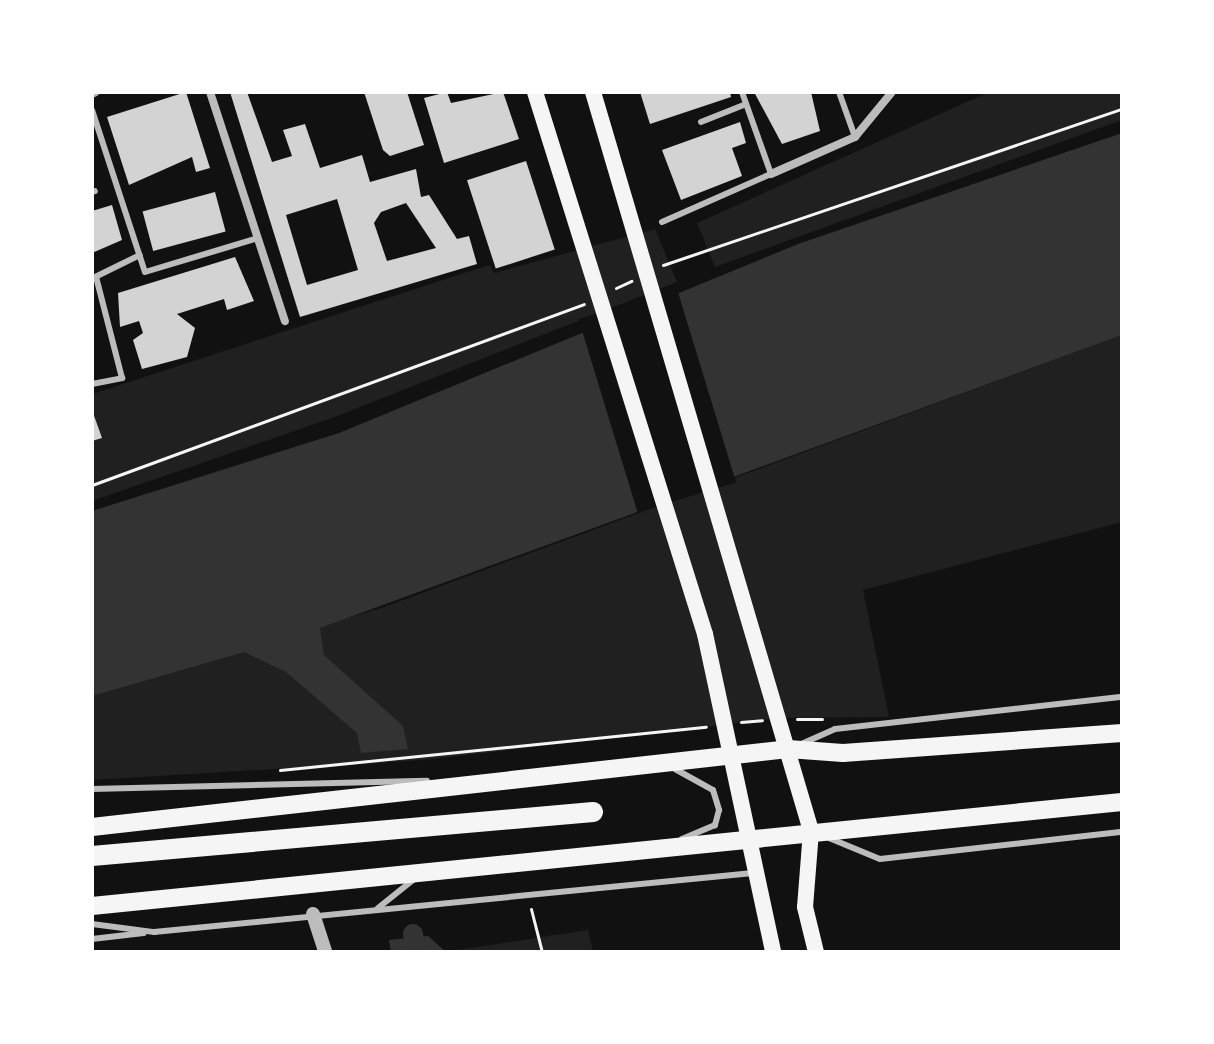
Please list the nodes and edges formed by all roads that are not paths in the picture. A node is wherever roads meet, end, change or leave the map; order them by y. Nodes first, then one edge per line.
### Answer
1 (210, 92) edge
2 (535, 92) edge
3 (593, 92) edge
4 (742, 92) edge
5 (839, 92) edge
6 (892, 92) edge
7 (746, 104) junction
8 (92, 110) edge
9 (701, 122) dead end
10 (855, 137) junction
11 (771, 174) junction
12 (662, 222) dead end
13 (258, 238) junction
14 (140, 255) junction
15 (94, 278) edge
16 (285, 321) dead end
17 (92, 384) edge
18 (1122, 697) edge
19 (1122, 733) edge
20 (788, 749) junction
21 (731, 756) junction
22 (649, 764) junction
23 (531, 780) junction
24 (92, 789) edge
25 (1122, 802) edge
26 (593, 812) dead end
27 (92, 827) edge
28 (811, 831) junction
29 (1122, 832) edge
30 (752, 838) junction
31 (219, 846) junction
32 (92, 848) edge
33 (655, 848) junction
34 (92, 856) edge
35 (758, 872) junction
36 (421, 873) junction
37 (92, 906) edge
38 (378, 908) junction
39 (313, 914) junction
40 (92, 924) edge
41 (154, 932) junction
42 (92, 939) edge
43 (325, 952) edge
44 (773, 952) edge
45 (816, 952) edge

1 - 13 street
2 - 21 main road
3 - 20 main road
4 - 7 lane
5 - 10 lane
6 - 10 street
7 - 9 lane
7 - 11 lane
8 - 14 lane
10 - 11 street
11 - 12 lane
13 - 14 lane
13 - 16 street
14 - 15 lane
15 - 17 lane
18 - 20 lane
19 - 20 main road
20 - 21 main road
20 - 28 main road
21 - 22 main road
21 - 30 main road
22 - 23 main road
22 - 33 lane
23 - 24 lane
23 - 27 main road
25 - 28 main road
26 - 31 highway
28 - 29 lane
28 - 30 main road
28 - 45 main road
30 - 33 main road
30 - 35 main road
31 - 32 highway
31 - 34 highway
33 - 36 main road
35 - 38 lane
35 - 44 main road
36 - 37 main road
36 - 38 lane
38 - 39 lane
39 - 41 lane
39 - 43 street
40 - 41 lane
41 - 42 lane

